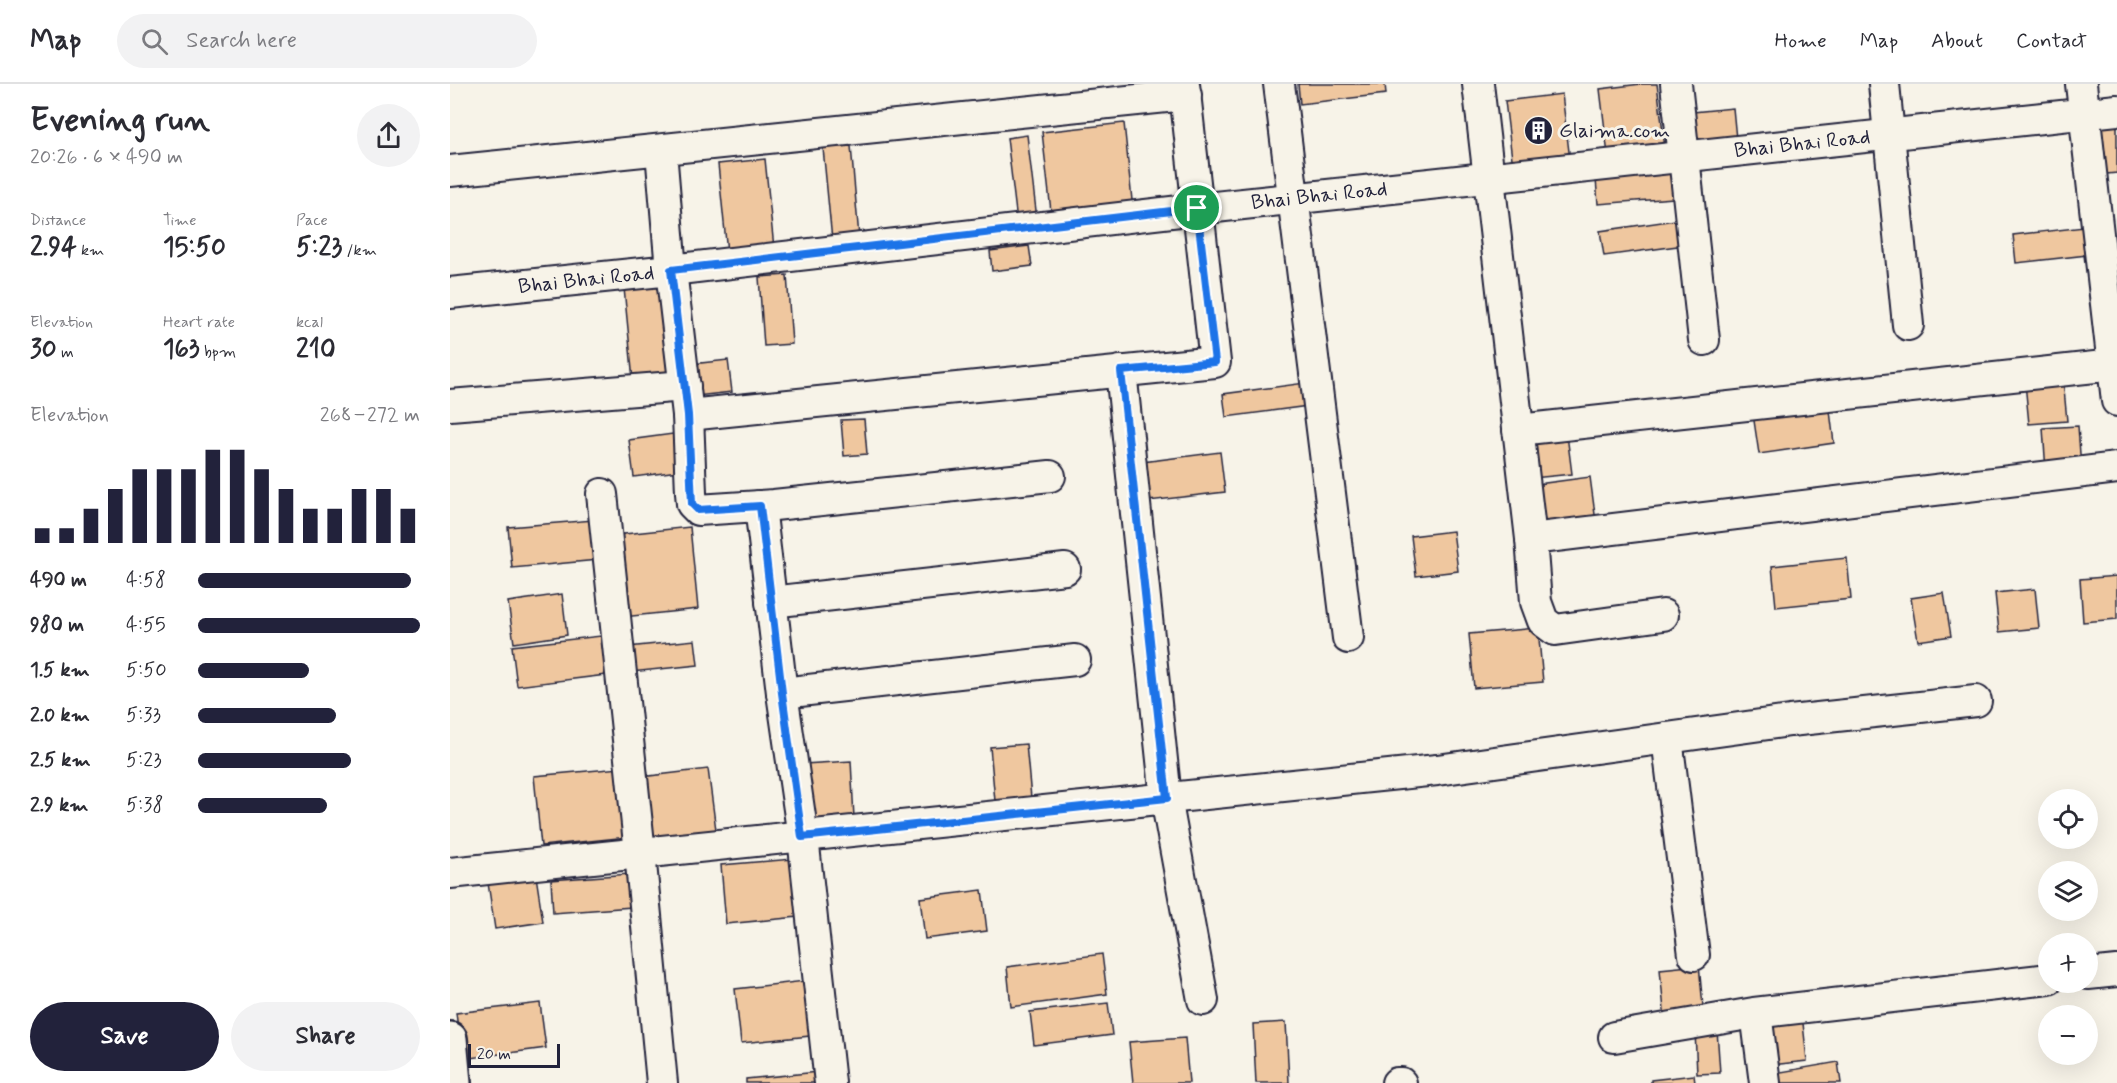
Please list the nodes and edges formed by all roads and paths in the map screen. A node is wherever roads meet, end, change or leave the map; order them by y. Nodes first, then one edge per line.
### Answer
1 (1279, 84) edge
2 (1478, 84) edge
3 (1676, 84) edge
4 (1884, 84) edge
5 (2081, 84) edge
6 (1185, 89) edge
7 (2117, 110) edge
8 (2085, 113) junction
9 (1890, 134) junction
10 (661, 151) junction
11 (1685, 156) junction
12 (450, 171) edge
13 (1488, 177) junction
14 (1292, 198) junction
15 (1197, 208) junction
16 (671, 270) junction
17 (450, 293) edge
18 (1908, 325) dead end
19 (1704, 340) dead end
20 (2113, 364) junction
21 (1121, 371) junction
22 (687, 400) junction
23 (2117, 401) edge
24 (450, 405) edge
25 (1518, 430) junction
26 (2117, 468) edge
27 (1050, 476) dead end
28 (602, 494) dead end
29 (760, 506) junction
30 (1531, 539) junction
31 (1065, 569) dead end
32 (771, 602) junction
33 (1663, 615) dead end
34 (1348, 638) dead end
35 (1075, 660) dead end
36 (782, 693) junction
37 (1976, 701) dead end
38 (1667, 738) junction
39 (1167, 798) junction
40 (802, 837) junction
41 (640, 853) junction
42 (450, 873) edge
43 (1694, 955) dead end
44 (2117, 971) edge
45 (2098, 973) edge
46 (2038, 980) edge
47 (1203, 1000) dead end
48 (1756, 1013) junction
49 (1614, 1037) dead end
50 (662, 1083) edge
51 (830, 1083) edge
52 (1765, 1083) edge

1 - 14 street
2 - 13 street
3 - 11 street
4 - 9 street
5 - 8 street
6 - 10 street
6 - 15 street
7 - 8 street, Bhai Bhai Road
8 - 9 street, Bhai Bhai Road
8 - 20 street
9 - 11 street, Bhai Bhai Road
9 - 18 street
10 - 12 street
10 - 16 street
11 - 13 street, Bhai Bhai Road
11 - 19 street
13 - 14 street, Bhai Bhai Road
13 - 25 street
14 - 15 street, Bhai Bhai Road
14 - 34 street
15 - 16 street, Bhai Bhai Road
15 - 21 street
16 - 17 street, Bhai Bhai Road
16 - 22 street
20 - 23 street
20 - 25 street
21 - 22 street
21 - 39 street
22 - 24 street
22 - 29 street
25 - 30 street
26 - 30 street
27 - 29 street
28 - 41 street
29 - 32 street
30 - 33 street
31 - 32 street
32 - 36 street
35 - 36 street
36 - 40 street
37 - 38 street
38 - 39 street
38 - 43 street
39 - 40 street
39 - 47 street
40 - 41 street
40 - 51 street
41 - 42 street
41 - 50 street
44 - 45 street
46 - 48 street
48 - 49 street
48 - 52 street

